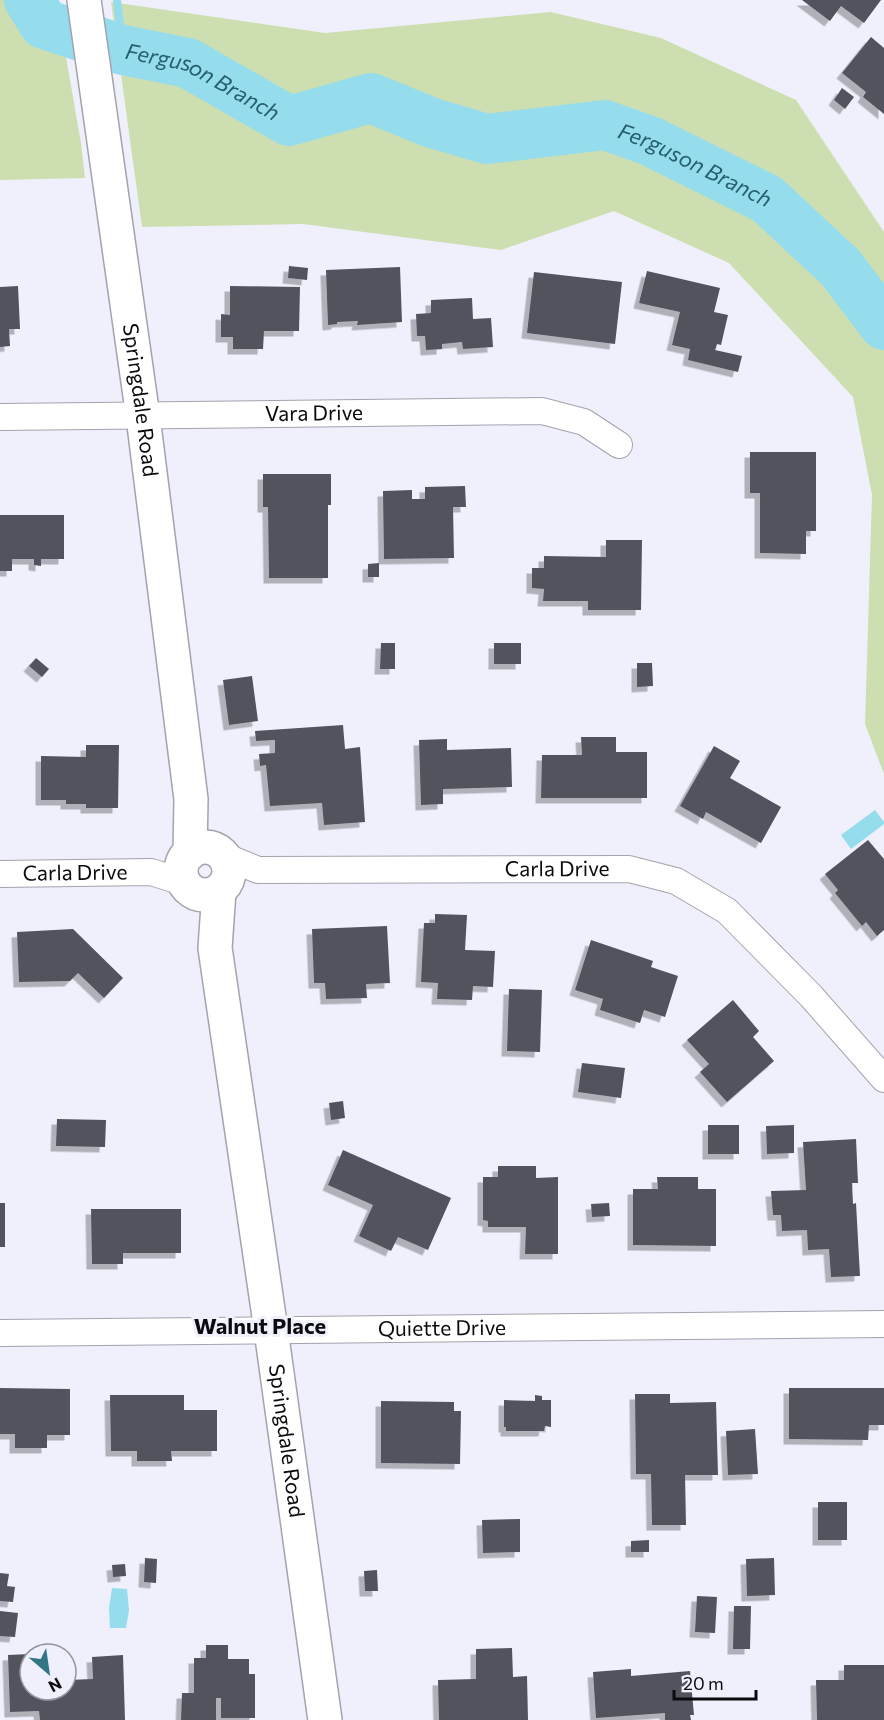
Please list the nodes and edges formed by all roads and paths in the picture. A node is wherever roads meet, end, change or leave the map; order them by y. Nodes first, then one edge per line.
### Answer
1 (85, 9) edge
2 (0, 417) edge
3 (143, 417) junction
4 (619, 446) dead end
5 (204, 871) junction
6 (0, 874) edge
7 (884, 1079) edge
8 (884, 1324) edge
9 (271, 1330) junction
10 (0, 1333) edge
11 (325, 1720) edge

1 - 3 street, Springdale Road
2 - 3 street, Vara Drive
3 - 4 street, Vara Drive
3 - 5 street, Springdale Road
5 - 6 street, Carla Drive
5 - 7 street, Carla Drive
5 - 9 street, Springdale Road
8 - 9 street, Quiette Drive
9 - 10 street, Quiette Drive
9 - 11 street, Springdale Road

